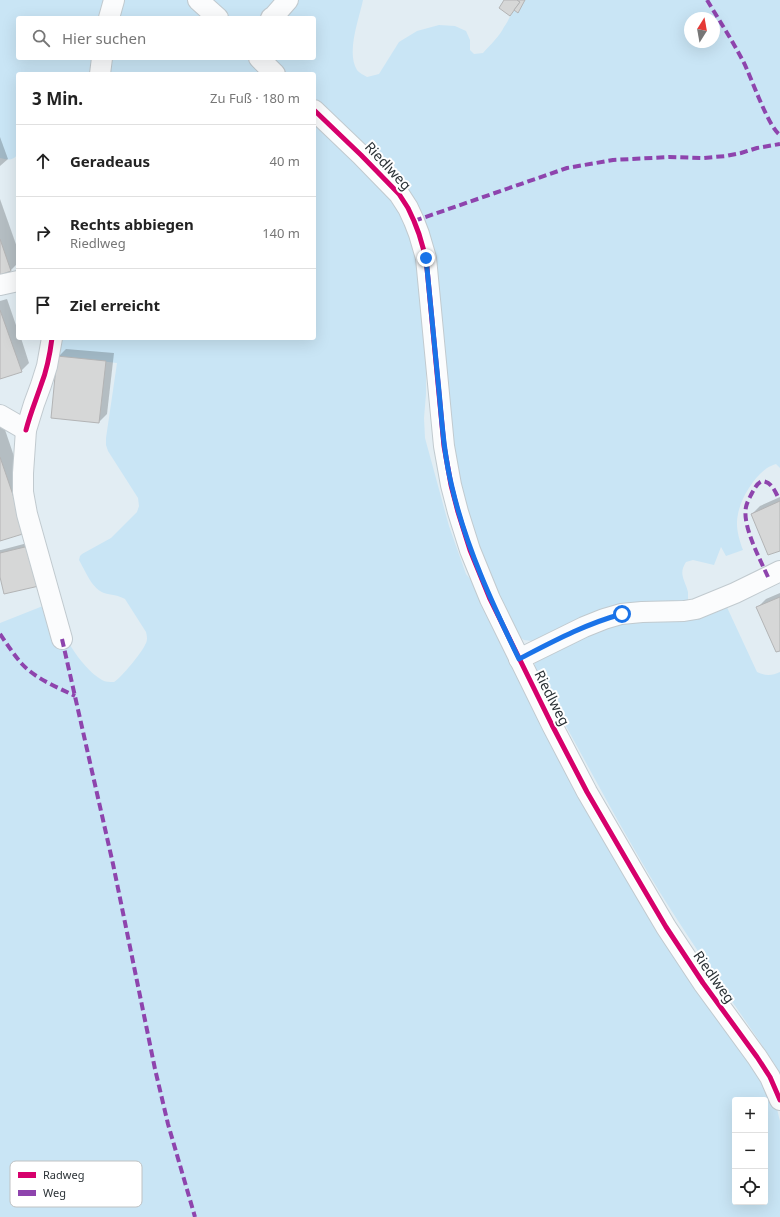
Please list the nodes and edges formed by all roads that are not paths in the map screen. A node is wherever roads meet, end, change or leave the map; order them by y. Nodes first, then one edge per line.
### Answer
1 (114, 0) edge
2 (198, 0) edge
3 (288, 0) edge
4 (110, 16) edge
5 (216, 16) edge
6 (274, 16) edge
7 (102, 60) edge
8 (261, 60) edge
9 (100, 72) edge
10 (273, 72) edge
11 (316, 112) edge
12 (16, 281) edge
13 (0, 285) edge
14 (52, 340) edge
15 (0, 415) edge
16 (26, 430) junction
17 (780, 571) edge
18 (62, 639) dead end
19 (519, 659) junction
20 (780, 1100) edge

1 - 4 street
2 - 5 street
3 - 6 street
7 - 9 street
8 - 10 street
11 - 19 street, Riedlweg
12 - 13 street
14 - 16 street
15 - 16 street
16 - 18 street
17 - 19 street
19 - 20 street, Riedlweg

